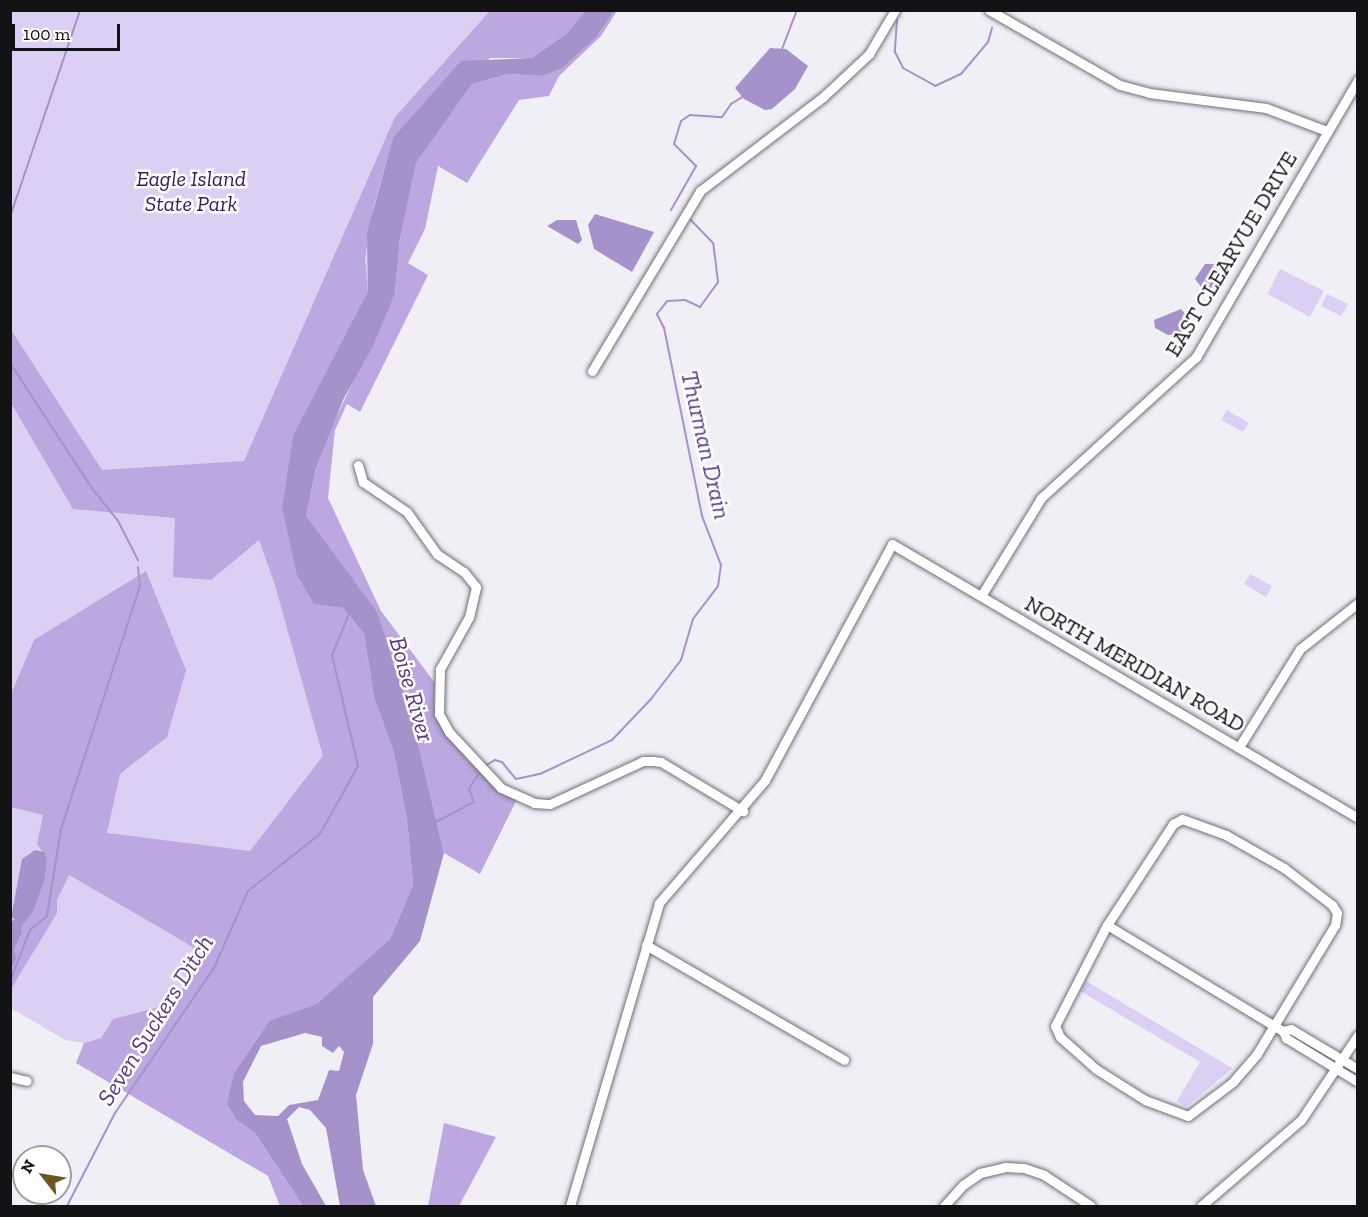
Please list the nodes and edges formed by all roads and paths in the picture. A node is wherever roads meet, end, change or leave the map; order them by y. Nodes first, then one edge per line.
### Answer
1 (895, 10) edge
2 (989, 10) edge
3 (1358, 80) edge
4 (1328, 131) junction
5 (592, 371) dead end
6 (358, 465) dead end
7 (981, 596) junction
8 (1358, 603) edge
9 (1239, 747) junction
10 (743, 811) junction
11 (1358, 818) edge
12 (1107, 925) junction
13 (646, 945) junction
14 (1275, 1025) junction
15 (1283, 1031) junction
16 (1358, 1035) edge
17 (844, 1060) dead end
18 (1342, 1060) junction
19 (1337, 1069) junction
20 (1358, 1069) edge
21 (10, 1077) edge
22 (27, 1081) dead end
23 (1358, 1082) edge
24 (1082, 1198) junction
25 (570, 1206) edge
26 (944, 1206) edge
27 (1075, 1206) edge
28 (1091, 1206) edge
29 (1201, 1206) edge

1 - 5 street
2 - 4 street
3 - 4 street, EAST CLEARVUE DRIVE
4 - 7 street, EAST CLEARVUE DRIVE
6 - 10 street
7 - 9 street, NORTH MERIDIAN ROAD
7 - 10 street, NORTH MERIDIAN ROAD
8 - 9 street
9 - 11 street, NORTH MERIDIAN ROAD
10 - 13 street
12 - 14 street
12 - 14 street
12 - 14 street
13 - 17 street
13 - 25 street
14 - 15 street
15 - 18 street
15 - 19 street
16 - 18 street
18 - 19 street
18 - 20 street
19 - 23 street
19 - 29 street
21 - 22 street
24 - 26 street
24 - 27 street
24 - 28 street

